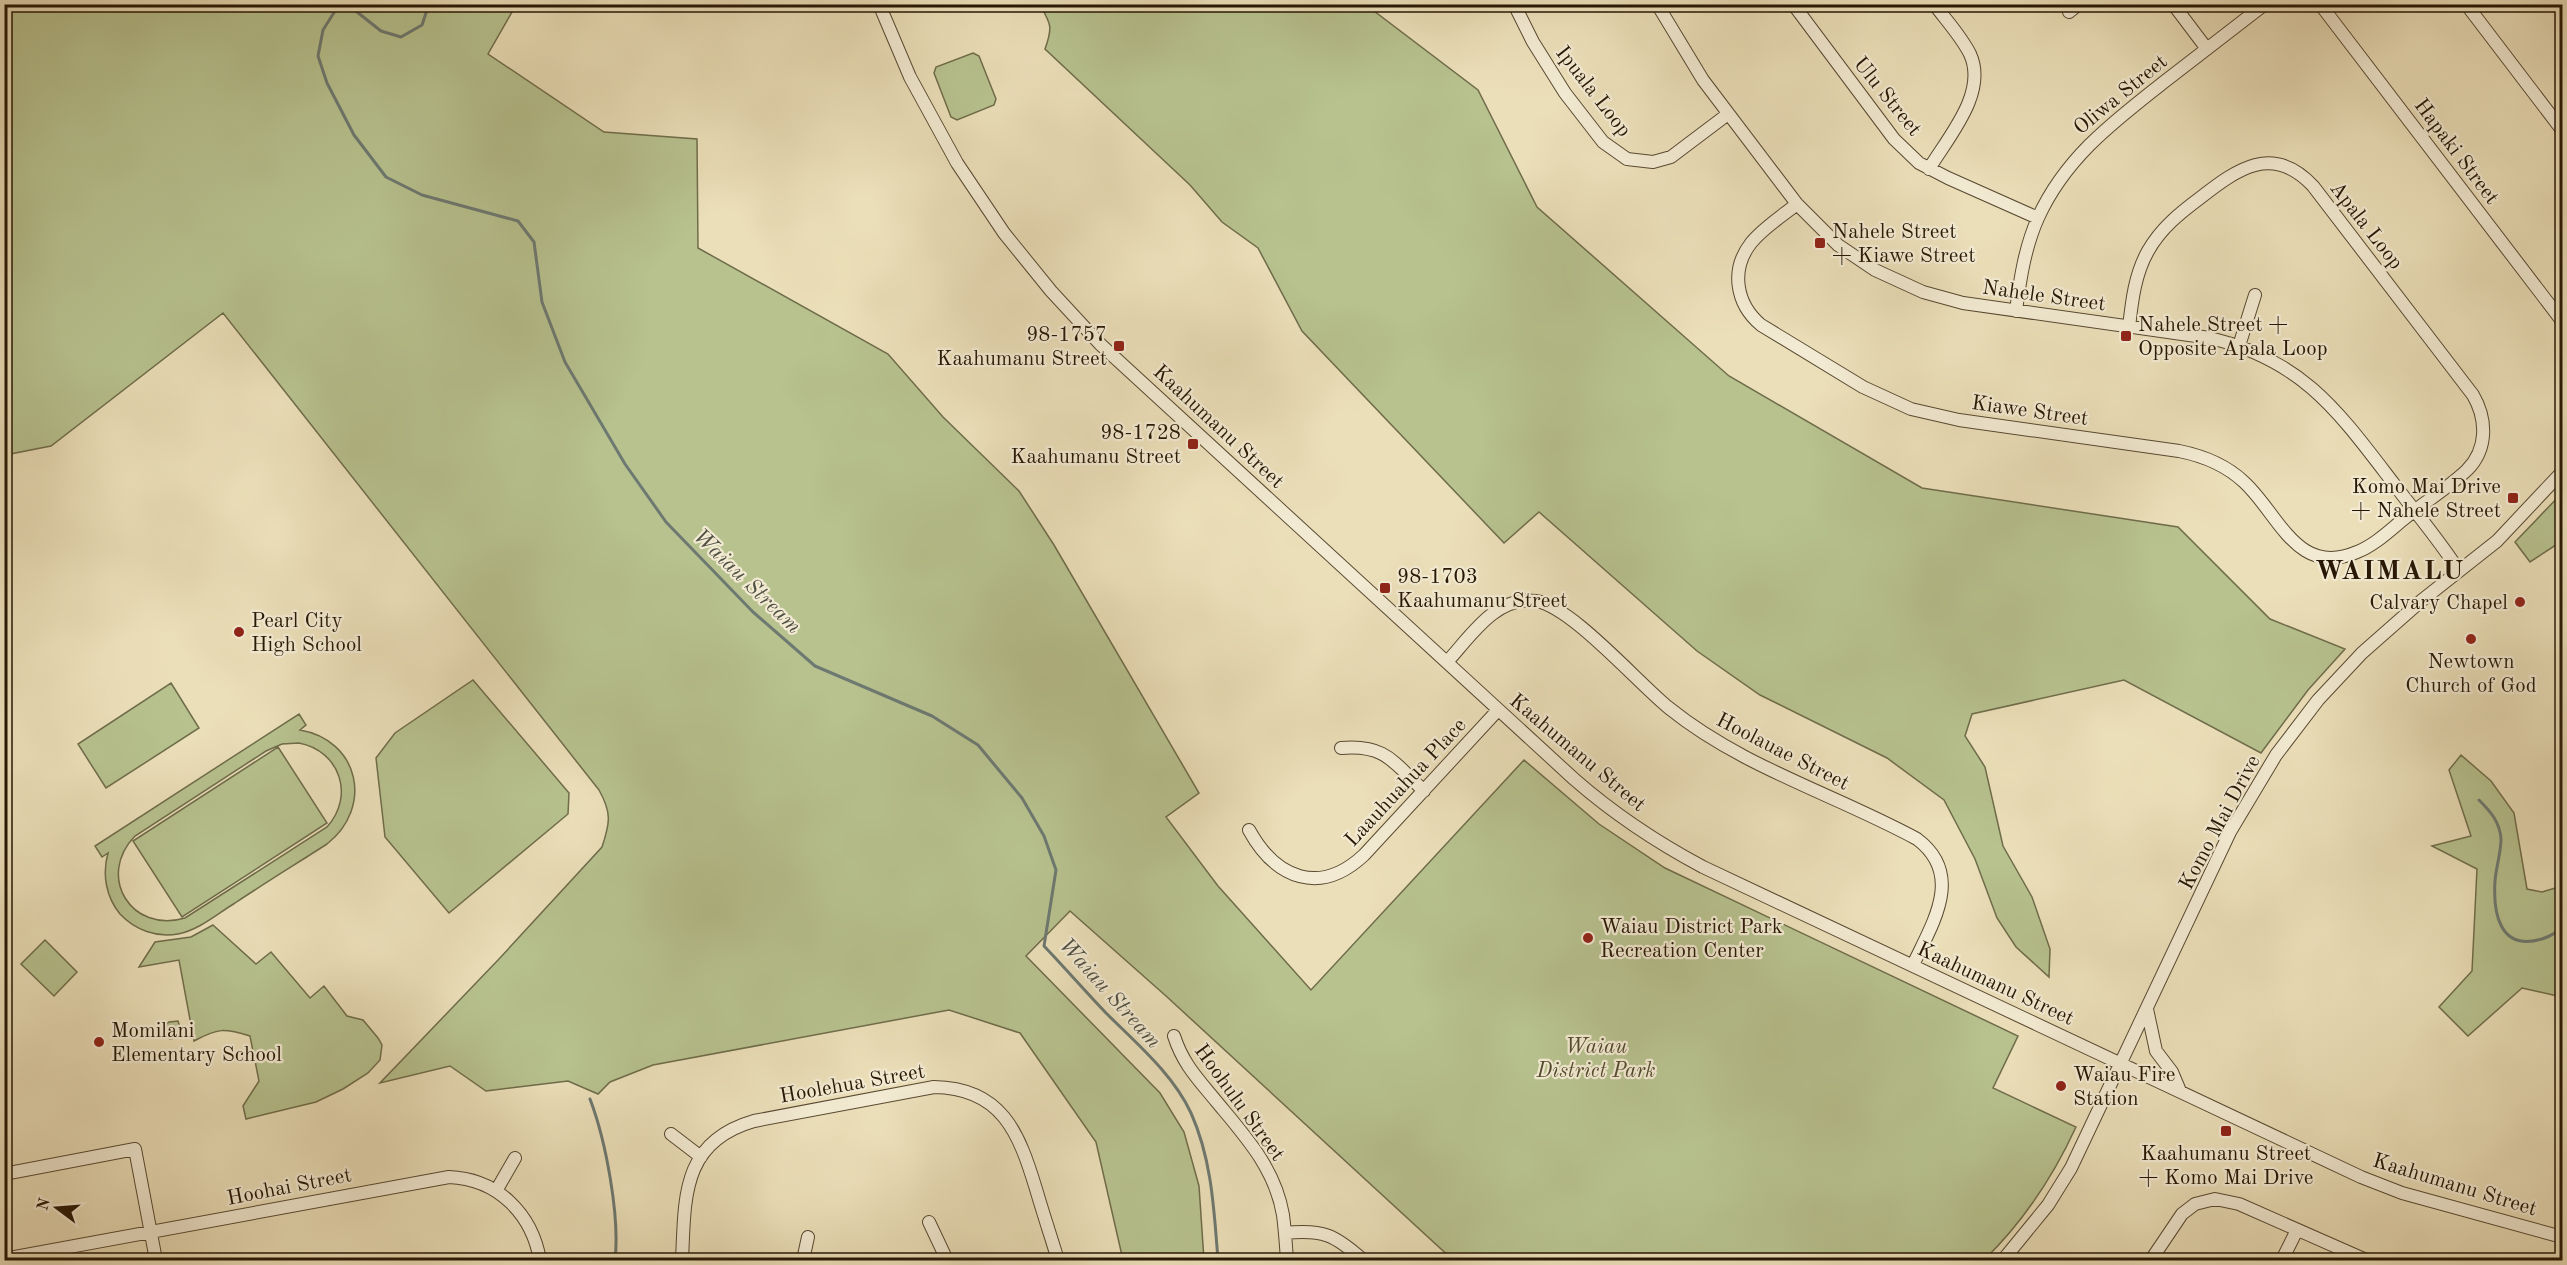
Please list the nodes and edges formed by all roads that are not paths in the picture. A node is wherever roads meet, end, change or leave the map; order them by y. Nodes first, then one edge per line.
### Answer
1 (879, 4) edge
2 (1514, 4) edge
3 (1657, 4) edge
4 (1792, 4) edge
5 (1934, 4) edge
6 (2173, 4) edge
7 (2265, 4) edge
8 (2320, 4) edge
9 (2466, 4) edge
10 (2207, 49) junction
11 (1728, 114) junction
12 (2562, 130) edge
13 (1929, 169) junction
14 (1797, 204) junction
15 (2038, 218) junction
16 (2255, 295) dead end
17 (2016, 311) junction
18 (2562, 321) edge
19 (2130, 327) junction
20 (2239, 346) junction
21 (2562, 472) edge
22 (2415, 511) junction
23 (2459, 571) junction
24 (1447, 662) junction
25 (1498, 710) junction
26 (1341, 748) dead end
27 (1424, 791) junction
28 (1249, 830) dead end
29 (1913, 965) junction
30 (2147, 1010) junction
31 (1174, 1036) dead end
32 (2121, 1064) junction
33 (2180, 1091) junction
34 (671, 1134) dead end
35 (701, 1157) junction
36 (514, 1158) dead end
37 (4, 1174) edge
38 (496, 1191) junction
39 (929, 1222) dead end
40 (2297, 1230) junction
41 (151, 1232) junction
42 (1285, 1233) junction
43 (808, 1237) dead end
44 (2562, 1237) edge
45 (4, 1259) edge
46 (156, 1260) edge
47 (540, 1260) edge
48 (682, 1260) edge
49 (803, 1260) edge
50 (947, 1260) edge
51 (1058, 1260) edge
52 (1287, 1260) edge
53 (1363, 1260) edge
54 (2003, 1260) edge
55 (2151, 1260) edge
56 (2282, 1260) edge
57 (2366, 1260) edge

1 - 24 street, Kaahumanu Street
2 - 11 street, Ipuala Loop
3 - 11 street, Nahele Street
4 - 13 street, Ulu Street
5 - 13 street
6 - 10 street
7 - 10 street, Oliwa Street
8 - 18 street, Hapaki Street
9 - 12 street
10 - 15 street, Oliwa Street
11 - 14 street, Nahele Street
13 - 15 street, Ulu Street
14 - 17 street, Nahele Street
14 - 22 street, Kiawe Street
15 - 17 street, Oliwa Street
16 - 20 street
17 - 19 street, Nahele Street
19 - 20 street, Nahele Street
19 - 22 street, Apala Loop
20 - 22 street, Nahele Street
21 - 23 street, Komo Mai Drive
22 - 23 street, Nahele Street
23 - 30 street, Komo Mai Drive
24 - 25 street, Kaahumanu Street
24 - 29 street, Hoolauae Street
25 - 27 street, Laauhuahua Place
25 - 29 street, Kaahumanu Street
26 - 27 street
27 - 28 street, Laauhuahua Place
29 - 32 street, Kaahumanu Street
30 - 32 street, Komo Mai Drive
30 - 33 street
31 - 42 street, Hoohulu Street
32 - 33 street, Kaahumanu Street
32 - 54 street, Komo Mai Drive
33 - 44 street, Kaahumanu Street
34 - 35 street
35 - 48 street, Hoolehua Street
35 - 51 street, Hoolehua Street
36 - 38 street
37 - 41 street
38 - 41 street, Hoohai Street
38 - 47 street, Hoohai Street
39 - 50 street
40 - 55 street
40 - 56 street
40 - 57 street
41 - 45 street, Hoohai Street
41 - 46 street
42 - 52 street, Hoohulu Street
42 - 53 street
43 - 49 street

